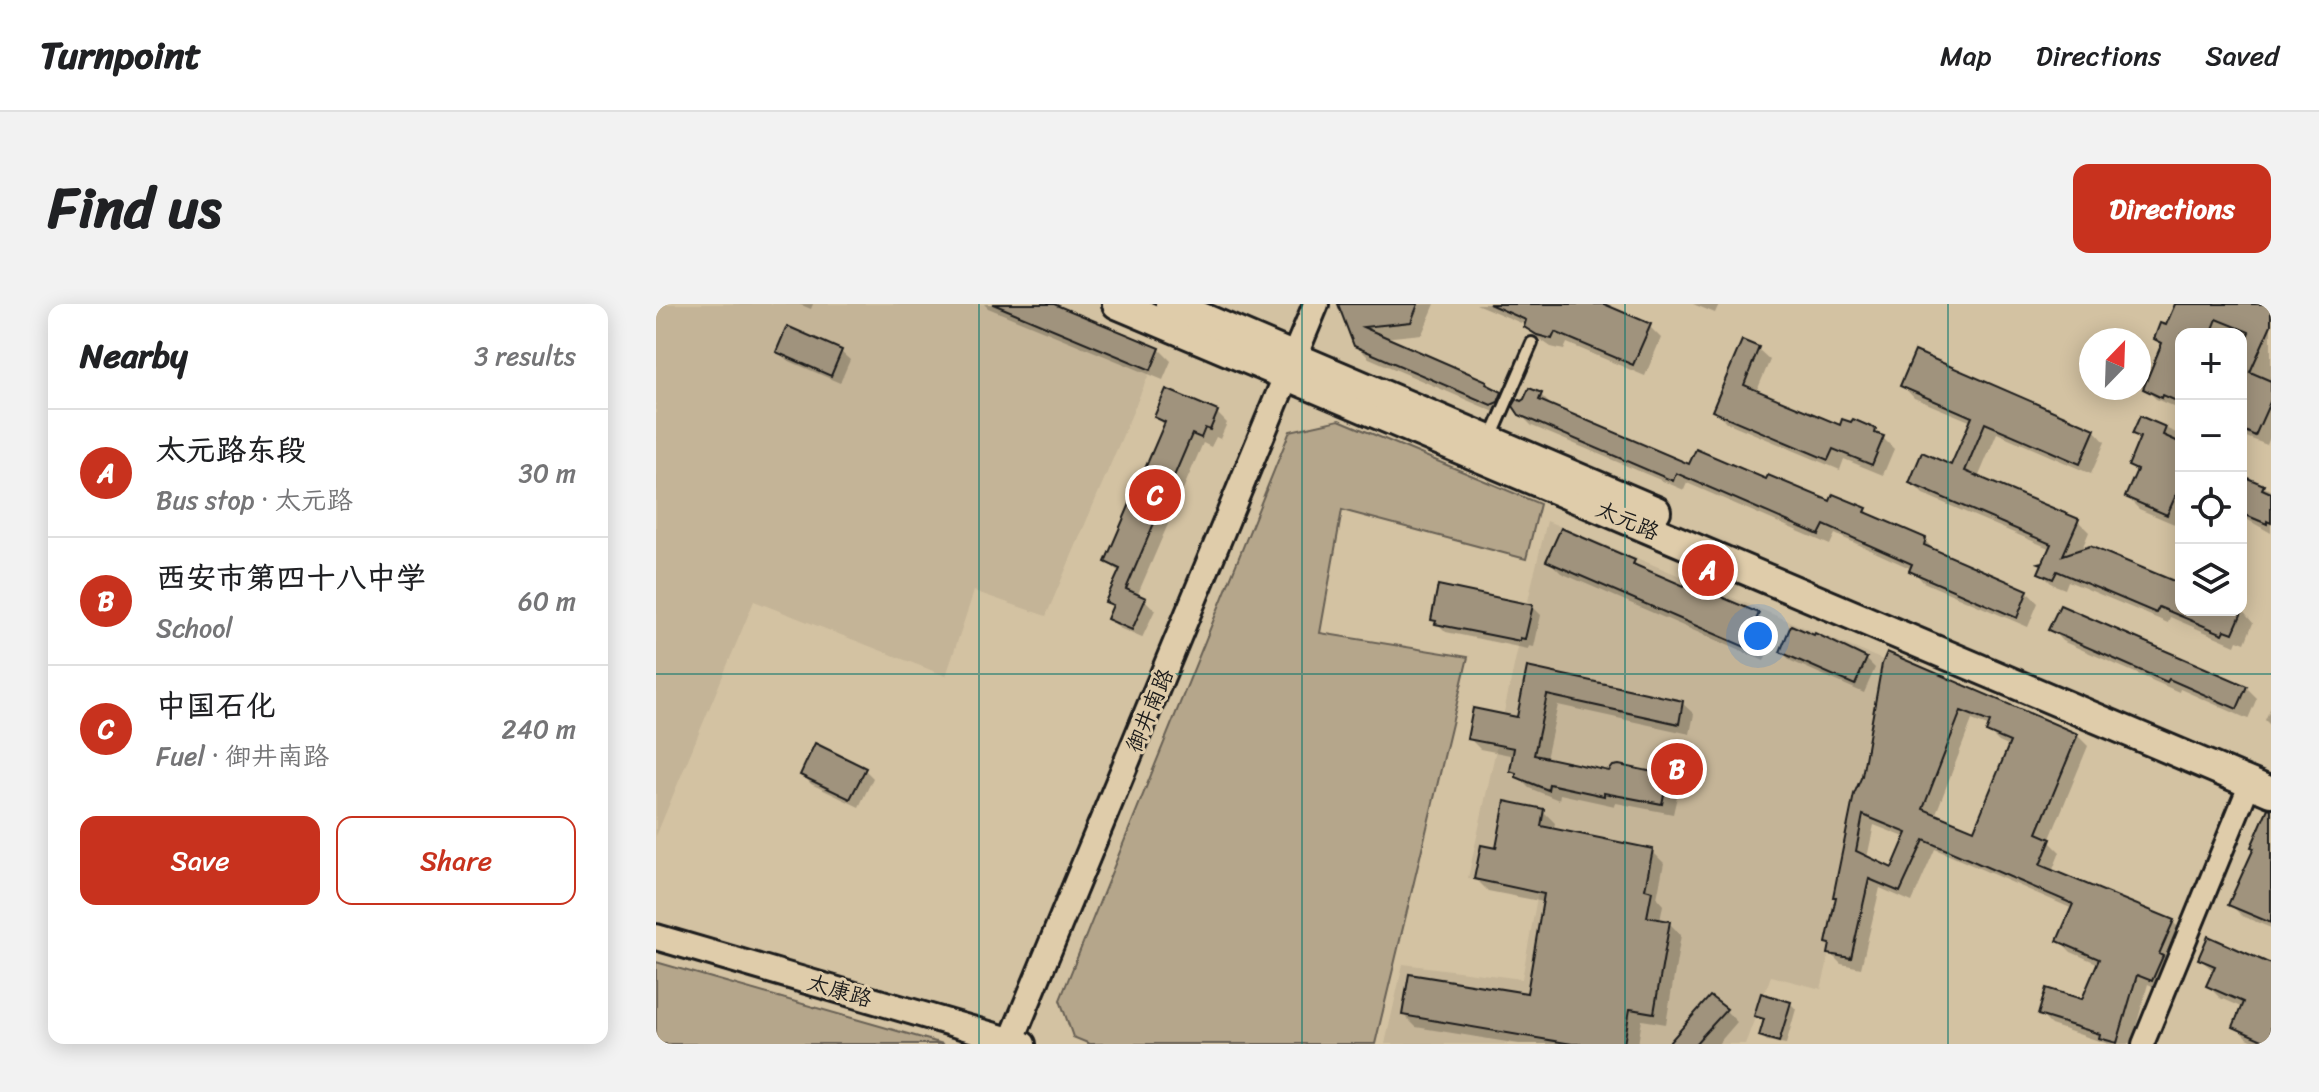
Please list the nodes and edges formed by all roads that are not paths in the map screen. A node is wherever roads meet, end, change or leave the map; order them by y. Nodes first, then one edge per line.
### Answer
1 (1117, 304) edge
2 (1170, 304) edge
3 (1316, 304) edge
4 (1532, 343) dead end
5 (1291, 367) junction
6 (1490, 440) junction
7 (2264, 782) edge
8 (656, 937) edge
9 (1015, 1042) edge
10 (2143, 1044) edge

1 - 5 main road, 太元路
2 - 5 main road, 太元路
3 - 5 street, 御井南路
4 - 6 lane
5 - 6 main road, 太元路
5 - 7 main road, 太元路
5 - 9 street, 御井南路
6 - 7 main road, 太元路
7 - 10 street
8 - 9 street, 太康路

